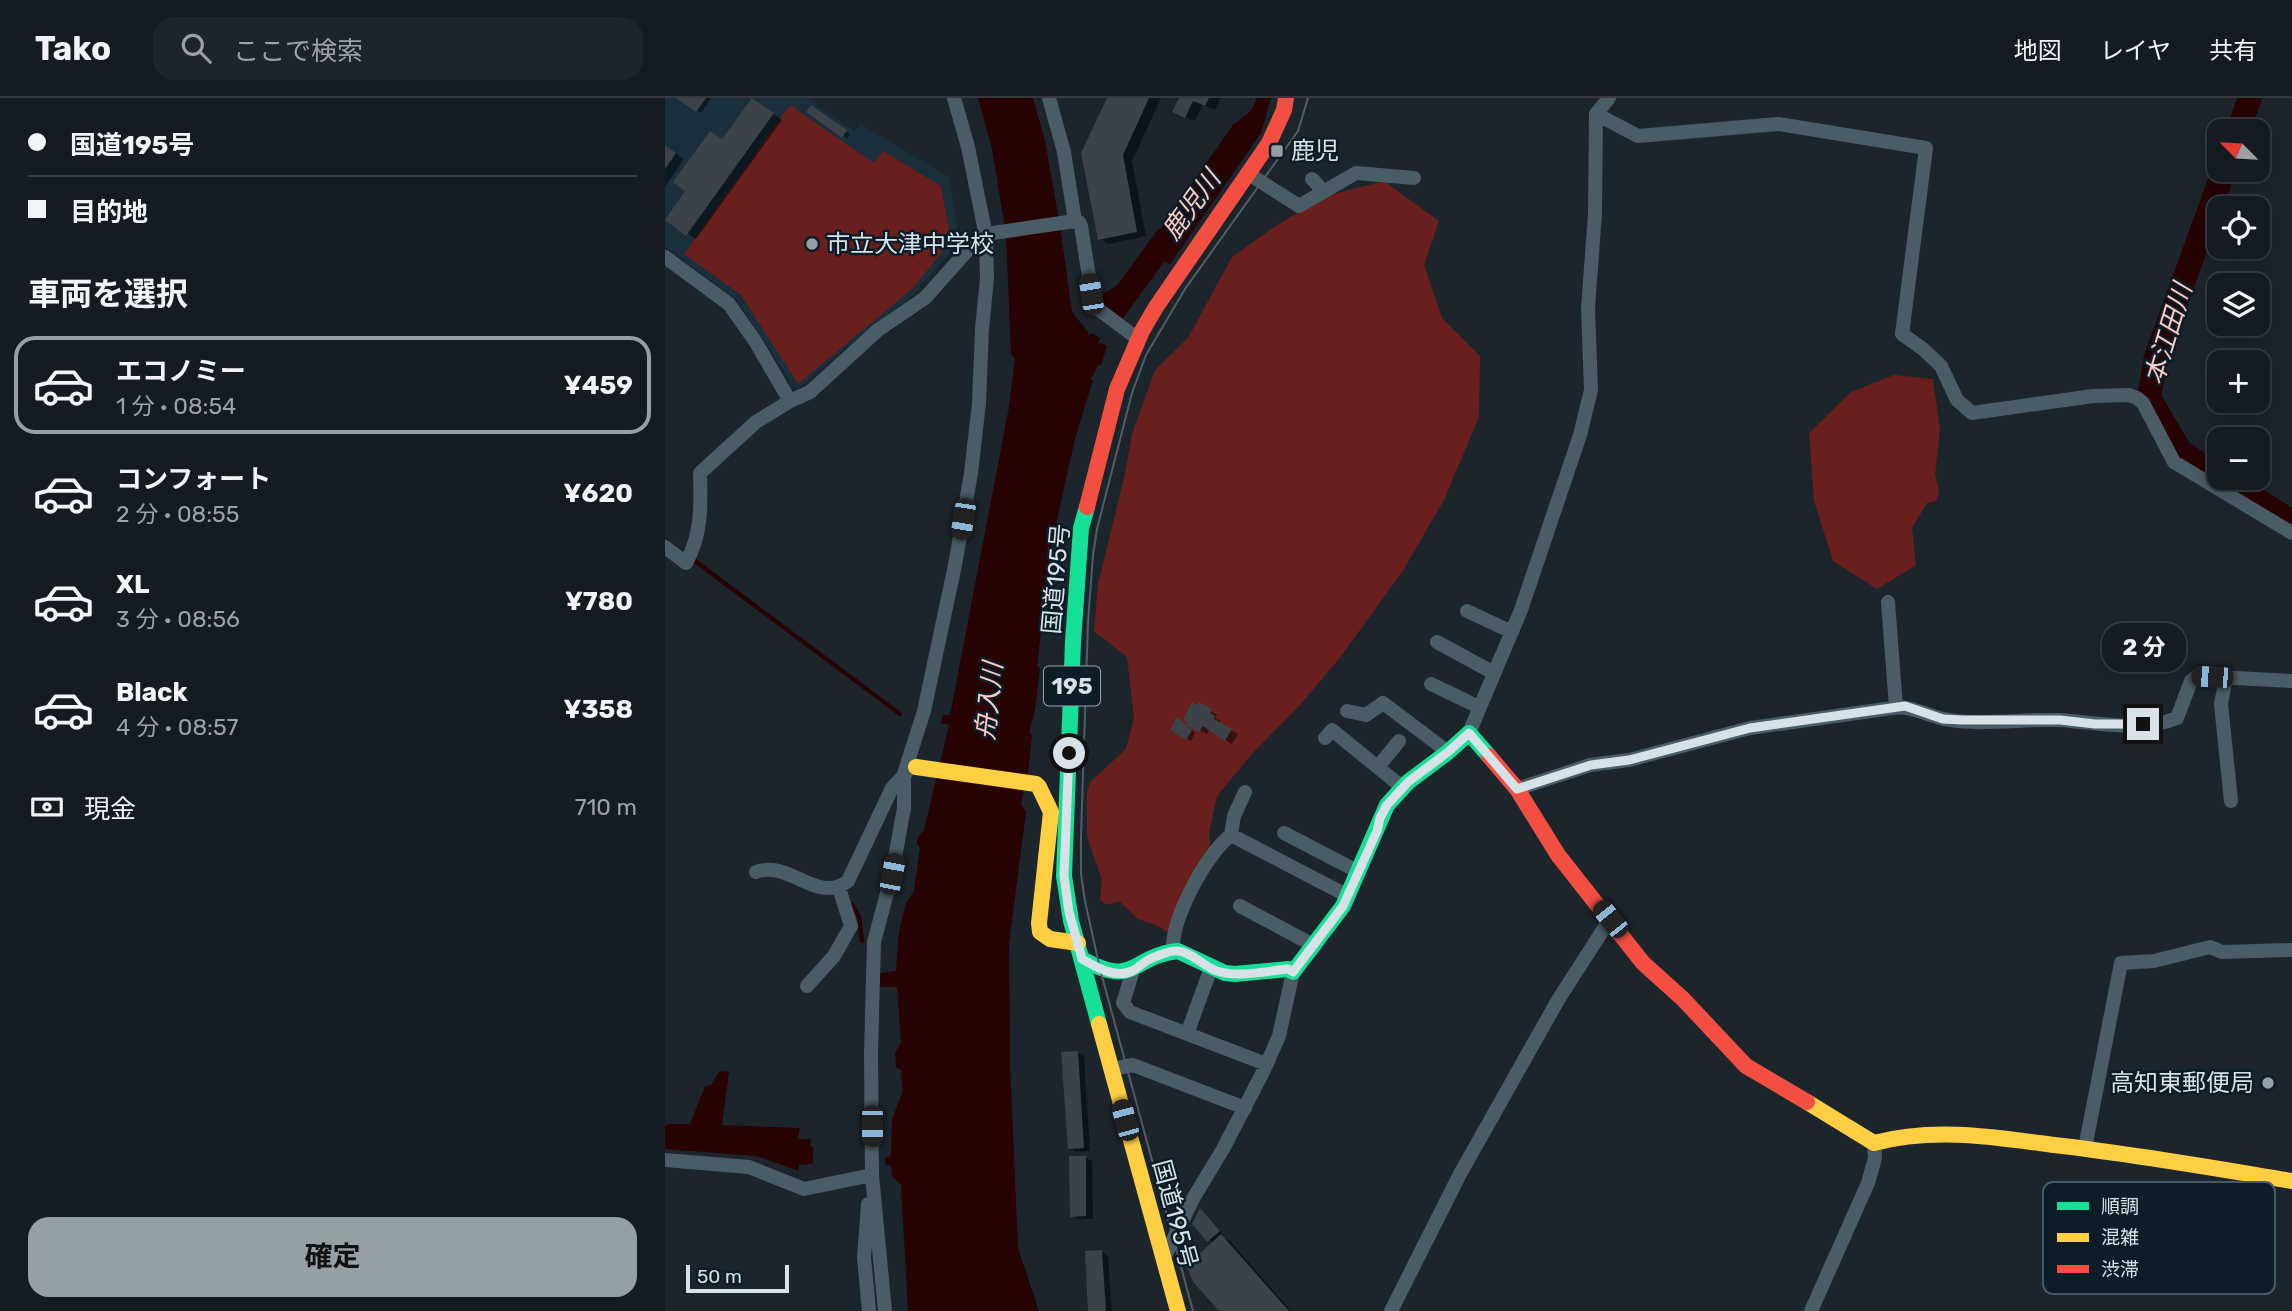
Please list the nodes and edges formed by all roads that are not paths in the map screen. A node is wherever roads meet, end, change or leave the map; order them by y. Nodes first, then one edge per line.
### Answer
1 (954, 98) edge
2 (1049, 98) edge
3 (1286, 98) edge
4 (1609, 98) edge
5 (1596, 114) junction
6 (1249, 173) junction
7 (1414, 178) dead end
8 (1312, 179) dead end
9 (1320, 193) junction
10 (1073, 221) junction
11 (990, 234) junction
12 (665, 257) edge
13 (1138, 339) junction
14 (790, 401) junction
15 (2292, 533) edge
16 (665, 547) edge
17 (1888, 602) dead end
18 (1467, 611) dead end
19 (1513, 632) junction
20 (1437, 642) dead end
21 (1494, 673) junction
22 (2226, 678) junction
23 (2292, 681) edge
24 (1431, 684) dead end
25 (1479, 707) junction
26 (1896, 707) junction
27 (1347, 710) dead end
28 (1469, 733) junction
29 (1325, 738) dead end
30 (1399, 741) dead end
31 (1448, 752) junction
32 (1378, 767) junction
33 (910, 771) junction
34 (1402, 787) junction
35 (1517, 789) junction
36 (1245, 792) dead end
37 (2231, 801) dead end
38 (1284, 833) dead end
39 (1231, 835) junction
40 (756, 872) dead end
41 (1359, 872) junction
42 (839, 888) junction
43 (1348, 896) junction
44 (1240, 906) dead end
45 (1610, 919) junction
46 (1315, 946) junction
47 (2292, 950) edge
48 (1080, 951) junction
49 (1173, 951) junction
50 (1210, 968) junction
51 (1133, 970) junction
52 (1293, 972) junction
53 (807, 986) dead end
54 (1124, 1007) junction
55 (1098, 1016) junction
56 (1187, 1034) junction
57 (1266, 1064) junction
58 (1112, 1069) junction
59 (1245, 1108) junction
60 (1874, 1143) junction
61 (2085, 1148) junction
62 (665, 1160) edge
63 (872, 1175) junction
64 (2292, 1181) edge
65 (1163, 1259) junction
66 (869, 1311) edge
67 (885, 1311) edge
68 (1178, 1311) edge
69 (1391, 1311) edge
70 (1811, 1311) edge

1 - 11 street
2 - 10 street
3 - 6 main road, 国道195号 / 195
4 - 5 street
5 - 15 street
5 - 19 street
6 - 9 street
6 - 13 main road, 国道195号 / 195
7 - 9 street
8 - 9 street
10 - 11 street
10 - 13 street
11 - 14 street
11 - 33 street
12 - 14 street
13 - 48 main road, 国道195号 / 195
14 - 16 street
17 - 26 street
18 - 19 street
19 - 21 street
20 - 21 street
21 - 25 street
22 - 23 street
22 - 26 street
22 - 37 street
24 - 25 street
25 - 28 street
26 - 35 street
27 - 31 street
28 - 31 main road
28 - 35 main road
29 - 32 street
30 - 32 street
31 - 34 main road
32 - 34 street
33 - 42 street
33 - 48 main road
33 - 63 street
34 - 41 main road
35 - 45 main road
36 - 39 street
38 - 41 street
39 - 43 street
39 - 49 street
40 - 42 street
41 - 43 main road
42 - 53 street
43 - 46 main road
44 - 46 street
45 - 60 main road
45 - 69 street
46 - 52 main road
47 - 61 street
48 - 51 main road
48 - 55 main road, 国道195号 / 195
49 - 50 main road
49 - 51 main road
50 - 52 main road
50 - 56 street
51 - 54 street
52 - 57 street
54 - 55 street
54 - 56 street
55 - 58 main road, 国道195号 / 195
56 - 57 street
57 - 59 street
58 - 59 street
58 - 65 main road, 国道195号 / 195
59 - 65 street
60 - 61 main road
60 - 70 street
61 - 64 main road
62 - 63 street
63 - 66 street
63 - 67 street
65 - 68 main road, 国道195号 / 195

